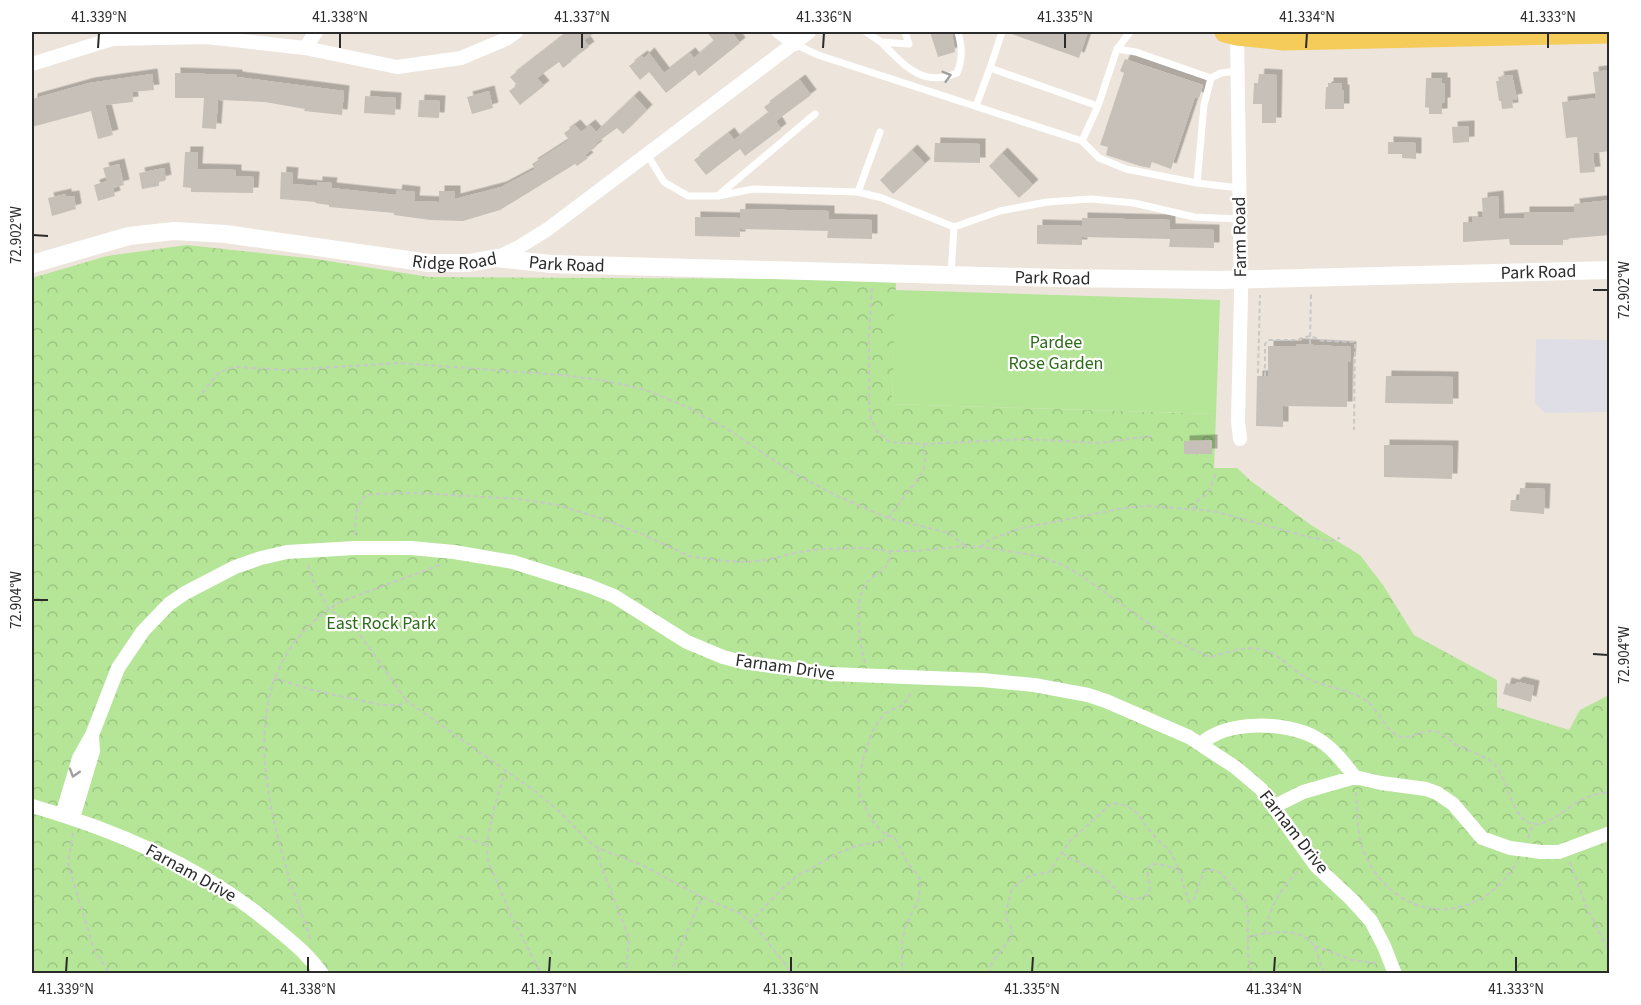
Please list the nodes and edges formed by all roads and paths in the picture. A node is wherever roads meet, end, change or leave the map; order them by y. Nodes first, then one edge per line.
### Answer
1 (316, 32) edge
2 (516, 32) edge
3 (779, 32) edge
4 (809, 32) edge
5 (866, 32) edge
6 (904, 32) edge
7 (958, 32) edge
8 (1002, 32) edge
9 (1130, 32) edge
10 (1231, 33) edge
11 (1587, 33) edge
12 (1610, 33) edge
13 (115, 35) edge
14 (881, 42) junction
15 (795, 44) junction
16 (305, 48) junction
17 (1117, 49) junction
18 (32, 64) edge
19 (990, 68) junction
20 (1237, 71) junction
21 (922, 75) junction
22 (1211, 78) junction
23 (917, 87) junction
24 (976, 106) junction
25 (1098, 106) junction
26 (814, 114) dead end
27 (880, 132) dead end
28 (1082, 141) junction
29 (647, 154) junction
30 (1197, 183) junction
31 (1239, 188) junction
32 (858, 192) junction
33 (718, 196) junction
34 (1239, 219) junction
35 (954, 227) junction
36 (496, 258) junction
37 (32, 264) edge
38 (1610, 270) edge
39 (873, 273) junction
40 (951, 274) junction
41 (1240, 280) junction
42 (1311, 289) dead end
43 (1260, 291) dead end
44 (1310, 336) junction
45 (1310, 344) dead end
46 (1259, 353) junction
47 (1265, 354) junction
48 (1351, 355) dead end
49 (1355, 355) junction
50 (1258, 373) dead end
51 (1348, 374) dead end
52 (1355, 374) junction
53 (1265, 376) dead end
54 (1347, 385) dead end
55 (1355, 385) junction
56 (201, 393) dead end
57 (1347, 401) dead end
58 (1355, 401) junction
59 (1354, 430) dead end
60 (1151, 436) dead end
61 (1240, 439) dead end
62 (924, 444) junction
63 (1216, 472) dead end
64 (1194, 509) junction
65 (888, 518) junction
66 (1340, 538) dead end
67 (965, 546) junction
68 (981, 547) junction
69 (355, 548) junction
70 (302, 550) junction
71 (890, 551) junction
72 (445, 564) dead end
73 (329, 609) junction
74 (869, 677) junction
75 (274, 678) junction
76 (917, 678) junction
77 (407, 701) junction
78 (1201, 744) junction
79 (506, 770) junction
80 (1355, 777) junction
81 (1610, 792) edge
82 (32, 806) edge
83 (1275, 806) junction
84 (67, 816) junction
85 (1533, 823) junction
86 (1610, 832) edge
87 (459, 836) dead end
88 (888, 836) junction
89 (1526, 842) dead end
90 (487, 845) junction
91 (598, 848) junction
92 (1563, 851) junction
93 (1062, 853) junction
94 (1521, 853) dead end
95 (1310, 859) junction
96 (1179, 871) junction
97 (702, 897) junction
98 (750, 922) junction
99 (1264, 934) junction
100 (1248, 937) junction
101 (1314, 946) junction
102 (1610, 952) edge
103 (306, 954) junction
104 (1393, 968) edge
105 (110, 974) edge
106 (322, 974) edge
107 (541, 974) edge
108 (626, 974) edge
109 (671, 974) edge
110 (793, 974) edge
111 (902, 974) edge
112 (990, 974) edge
113 (1252, 974) edge
114 (1326, 974) edge

1 - 16 street
2 - 16 street
3 - 15 street
4 - 15 street, Ridge Road
5 - 14 lane
6 - 14 lane
21 -> 7 lane
8 - 19 lane
9 - 17 lane
10 - 11 main road
10 - 20 street, Farm Road
11 - 12 main road
13 - 16 street
13 - 18 street
14 - 21 lane
15 - 23 lane
15 - 29 street, Ridge Road
17 - 22 lane
17 - 25 lane
19 - 24 lane
19 - 25 lane
20 - 22 lane
20 - 31 street, Farm Road
21 - 23 lane
22 - 30 lane
23 - 24 lane
24 - 28 lane
25 - 28 lane
26 - 33 lane
27 - 32 lane
28 - 30 lane
29 - 33 lane
29 - 36 street, Ridge Road
30 - 31 lane
31 - 34 street, Farm Road
32 - 33 lane
32 - 35 lane
34 - 35 lane
34 - 41 street, Farm Road
35 - 40 lane
36 - 37 main road, Ridge Road
36 - 39 main road, Park Road
38 - 41 main road, Park Road
39 - 40 main road, Park Road
39 - 62 path
40 - 41 main road, Park Road
41 - 61 street, Farm Road
42 - 44 path
43 - 46 path
44 - 45 path
44 - 47 path
44 - 49 path
46 - 47 path
46 - 50 path
47 - 53 path
48 - 49 path
49 - 52 path
51 - 52 path
52 - 55 path
54 - 55 path
55 - 58 path
56 - 65 path
57 - 58 path
58 - 59 path
60 - 62 path
62 - 65 path
63 - 64 path
64 - 66 path
64 - 68 path
65 - 67 path
67 - 68 path
67 - 71 path
68 - 85 path
69 - 70 street, Farnam Drive
69 - 71 path
69 - 74 street, Farnam Drive
70 - 73 path
70 - 84 street, Farnam Drive
71 - 74 path
72 - 73 path
73 - 75 path
73 - 77 path
74 - 76 street, Farnam Drive
75 - 77 path
75 - 103 path
76 - 78 street, Farnam Drive
76 - 88 path
77 - 79 path
78 - 80 street
78 - 83 street, Farnam Drive
79 - 90 path
79 - 91 path
80 - 83 street
80 - 92 street
80 - 94 path
81 - 85 path
82 - 84 street, Farnam Drive
83 - 95 street, Farnam Drive
84 - 103 street, Farnam Drive
84 - 105 path
85 - 89 path
86 - 92 street
87 - 90 path
88 - 98 path
88 - 111 path
90 - 107 path
91 - 97 path
91 - 108 path
92 - 102 path
93 - 96 path
93 - 96 path
93 - 112 path
95 - 99 path
95 - 104 street, Farnam Drive
96 - 100 path
97 - 98 path
97 - 109 path
98 - 110 path
99 - 100 path
99 - 101 path
100 - 113 path
101 - 104 path
101 - 114 path
103 - 106 street, Farnam Drive

